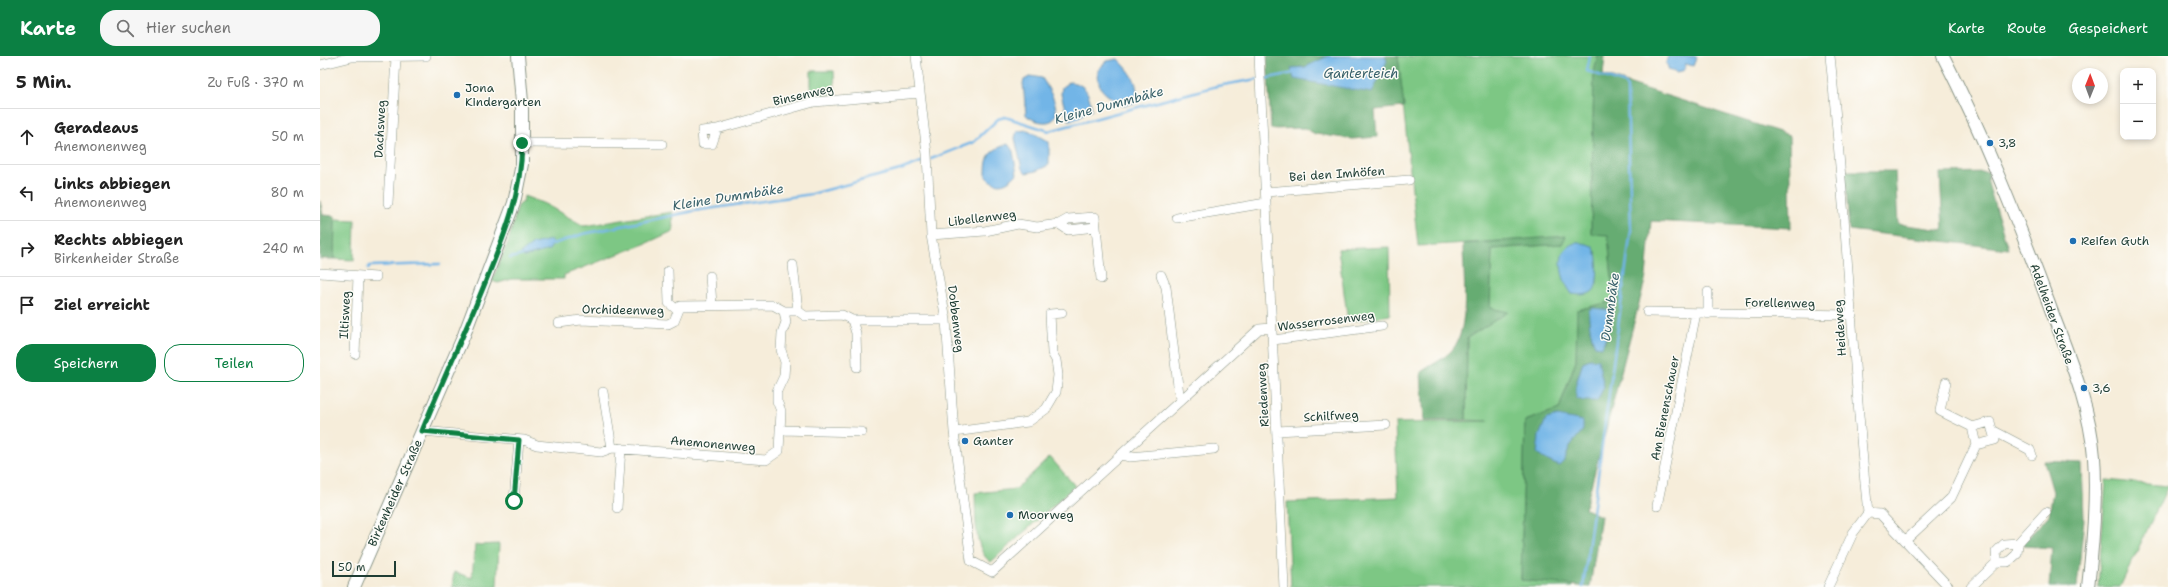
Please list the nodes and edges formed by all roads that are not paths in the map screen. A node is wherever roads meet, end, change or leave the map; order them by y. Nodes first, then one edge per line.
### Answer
1 (396, 56) edge
2 (426, 56) edge
3 (518, 56) edge
4 (916, 56) edge
5 (1259, 56) edge
6 (1830, 56) edge
7 (1943, 56) edge
8 (341, 58) edge
9 (320, 65) edge
10 (920, 93) junction
11 (717, 129) dead end
12 (522, 143) junction
13 (662, 144) dead end
14 (1409, 180) dead end
15 (1266, 192) junction
16 (388, 203) dead end
17 (1266, 203) junction
18 (1177, 218) dead end
19 (931, 235) junction
20 (792, 265) dead end
21 (668, 271) dead end
22 (320, 273) edge
23 (1161, 274) dead end
24 (358, 276) junction
25 (710, 276) dead end
26 (376, 277) dead end
27 (1101, 279) dead end
28 (1708, 292) dead end
29 (712, 305) junction
30 (677, 310) junction
31 (784, 311) junction
32 (798, 311) junction
33 (1647, 312) dead end
34 (1062, 313) dead end
35 (1696, 314) junction
36 (1708, 314) junction
37 (1852, 316) junction
38 (852, 320) junction
39 (946, 320) junction
40 (559, 323) dead end
41 (1382, 326) dead end
42 (1272, 328) junction
43 (1273, 340) junction
44 (355, 354) dead end
45 (857, 367) dead end
46 (1946, 382) dead end
47 (603, 392) dead end
48 (1183, 398) junction
49 (1386, 425) dead end
50 (1972, 427) junction
51 (781, 430) junction
52 (1992, 430) junction
53 (422, 431) junction
54 (1277, 431) junction
55 (862, 432) dead end
56 (954, 432) junction
57 (519, 440) junction
58 (1976, 445) junction
59 (616, 448) junction
60 (1214, 449) dead end
61 (1121, 455) junction
62 (2032, 455) dead end
63 (514, 501) dead end
64 (1657, 506) dead end
65 (617, 508) dead end
66 (1868, 512) junction
67 (2046, 512) dead end
68 (1906, 540) junction
69 (2018, 543) junction
70 (1997, 562) junction
71 (354, 587) edge
72 (1284, 587) edge
73 (1828, 587) edge
74 (1949, 587) edge
75 (1971, 587) edge
76 (2088, 587) edge

1 - 2 street
1 - 8 street
1 - 16 street, Dachsweg
3 - 12 street, Birkenheider Straße
4 - 10 street, Dobbenweg
5 - 15 street, Riedenweg
6 - 37 street, Heideweg
7 - 76 street, Adelheider Straße
8 - 9 street
10 - 11 street, Binsenweg
10 - 19 street, Dobbenweg
12 - 13 street
12 - 53 street, Birkenheider Straße
14 - 15 street, Bei den Imhöfen
15 - 17 street, Riedenweg
17 - 18 street
17 - 42 street, Riedenweg
19 - 27 street, Libellenweg
19 - 39 street, Dobbenweg
20 - 32 street
21 - 30 street, Orchideenweg
22 - 24 street, Iltisweg
23 - 48 street
24 - 26 street, Iltisweg
24 - 44 street, Iltisweg
25 - 29 street
28 - 36 street
29 - 30 street, Orchideenweg
29 - 31 street, Orchideenweg
30 - 40 street, Orchideenweg
31 - 32 street, Orchideenweg
31 - 51 street, Anemonenweg
32 - 38 street, Orchideenweg
33 - 35 street, Forellenweg
34 - 56 street
35 - 36 street, Forellenweg
35 - 64 street, Am Bienenschauer
36 - 37 street, Forellenweg
37 - 66 street, Heideweg
38 - 39 street, Orchideenweg
38 - 45 street
39 - 56 street, Dobbenweg
41 - 43 street, Wasserrosenweg
42 - 43 street, Riedenweg
42 - 48 street
43 - 54 street, Riedenweg
46 - 50 street
47 - 59 street
48 - 61 street
49 - 54 street, Schilfweg
50 - 52 street
50 - 58 street
51 - 55 street
51 - 59 street, Anemonenweg
52 - 58 street
52 - 62 street
53 - 57 street, Anemonenweg
53 - 71 street, Birkenheider Straße
54 - 72 street, Riedenweg
56 - 61 street, Dobbenweg
57 - 59 street, Anemonenweg
57 - 63 street
58 - 68 street
59 - 65 street
60 - 61 street
66 - 68 street
66 - 73 street
67 - 69 street
68 - 74 street
69 - 70 street
69 - 70 street
70 - 75 street

